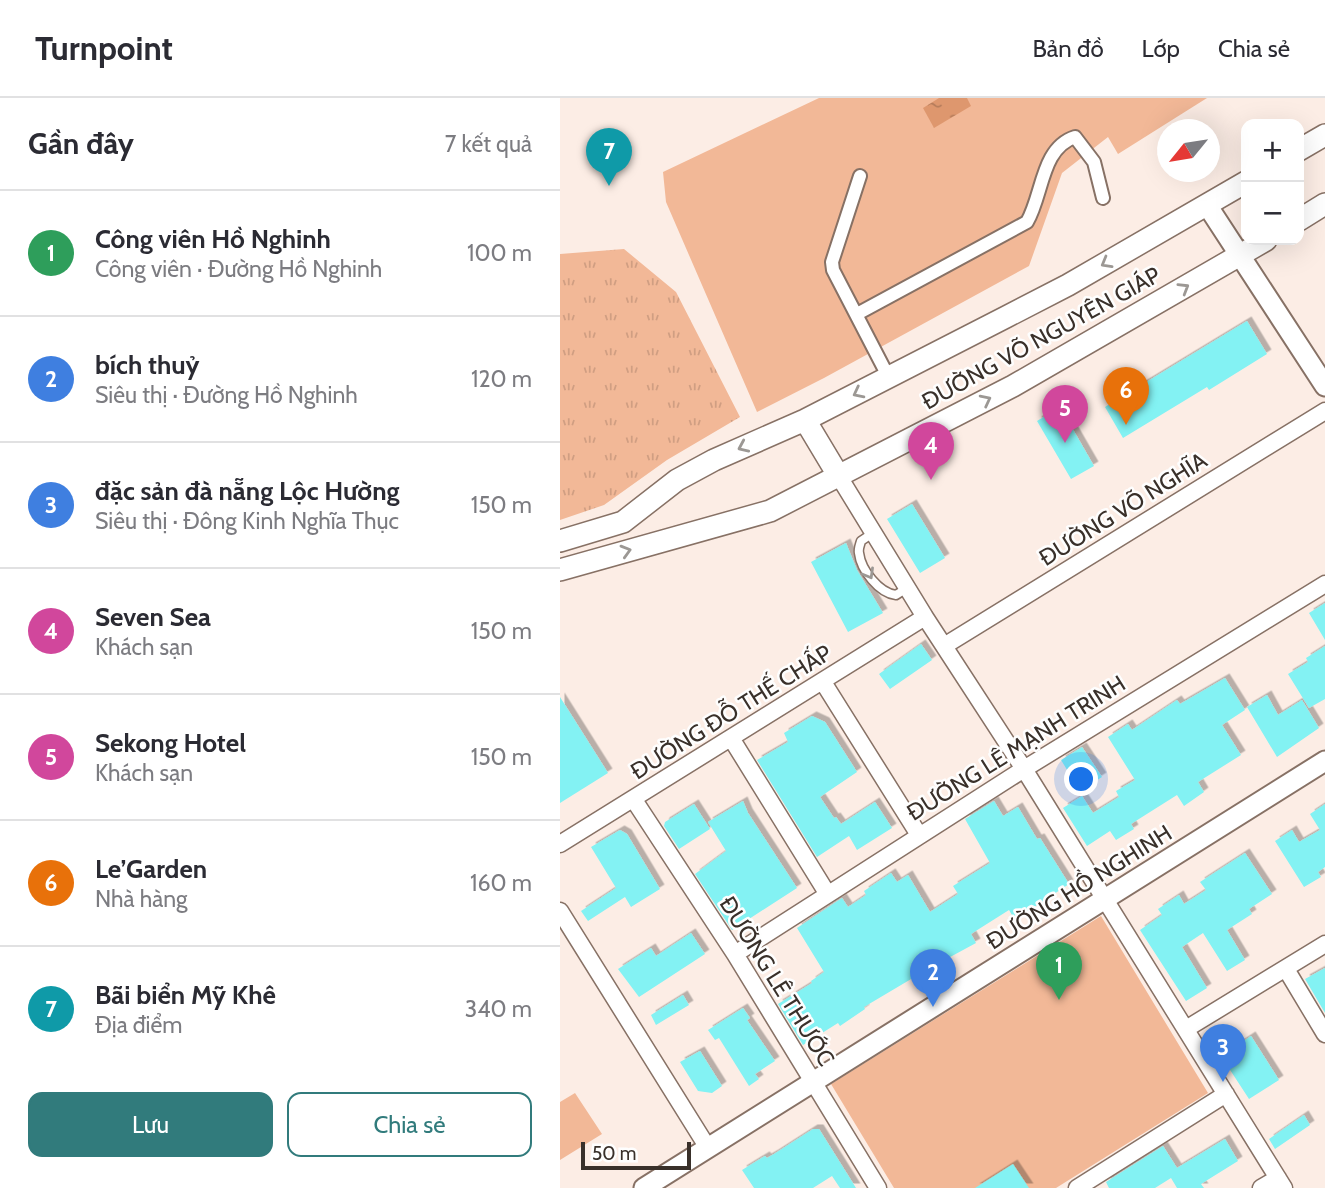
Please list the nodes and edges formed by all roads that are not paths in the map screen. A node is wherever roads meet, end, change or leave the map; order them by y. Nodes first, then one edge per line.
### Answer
1 (1325, 135) edge
2 (1304, 147) edge
3 (860, 176) dead end
4 (1244, 182) edge
5 (1102, 198) dead end
6 (1325, 204) edge
7 (1207, 205) junction
8 (1304, 217) edge
9 (1257, 245) edge
10 (1240, 255) junction
11 (857, 314) junction
12 (889, 378) junction
13 (1325, 386) edge
14 (1325, 411) edge
15 (805, 419) junction
16 (838, 475) junction
17 (873, 533) junction
18 (560, 541) edge
19 (560, 570) edge
20 (1325, 584) edge
21 (907, 587) junction
22 (925, 617) junction
23 (944, 646) junction
24 (822, 682) junction
25 (731, 738) junction
26 (1325, 761) edge
27 (1024, 769) junction
28 (634, 800) junction
29 (919, 835) junction
30 (560, 844) edge
31 (827, 893) junction
32 (1104, 900) junction
33 (560, 911) edge
34 (1325, 944) edge
35 (735, 954) junction
36 (1286, 969) junction
37 (1186, 1029) junction
38 (1325, 1034) edge
39 (813, 1081) junction
40 (1226, 1094) junction
41 (708, 1148) junction
42 (1281, 1183) edge
43 (644, 1188) edge
44 (878, 1188) edge
45 (1077, 1188) edge
46 (1261, 1188) edge

1 - 2 main road
3 - 11 street
4 - 7 main road, ĐƯỜNG VÕ NGUYÊN GIÁP
5 - 11 street
6 - 8 main road
7 - 10 street
7 -> 12 main road, ĐƯỜNG VÕ NGUYÊN GIÁP
9 - 10 main road, ĐƯỜNG VÕ NGUYÊN GIÁP
10 - 13 street
16 -> 10 main road, ĐƯỜNG VÕ NGUYÊN GIÁP
11 - 12 street
12 -> 15 main road, ĐƯỜNG VÕ NGUYÊN GIÁP
14 - 23 street, ĐƯỜNG VÕ NGHĨA
15 - 16 main road
15 -> 18 main road, ĐƯỜNG VÕ NGUYÊN GIÁP
16 - 17 street
19 -> 16 main road, ĐƯỜNG VÕ NGUYÊN GIÁP
17 - 21 street
17 -> 21 lane
20 - 27 street, ĐƯỜNG LÊ MẠNH TRINH
21 - 22 street
22 - 23 street
22 - 24 street, ĐƯỜNG ĐỖ THẾ CHẤP
23 - 27 street
24 - 25 street, ĐƯỜNG ĐỖ THẾ CHẤP
24 - 29 street
25 - 28 street, ĐƯỜNG ĐỖ THẾ CHẤP
25 - 31 street
26 - 32 street, ĐƯỜNG HỒ NGHINH
27 - 29 street, ĐƯỜNG LÊ MẠNH TRINH
27 - 32 street
28 - 30 street, ĐƯỜNG ĐỖ THẾ CHẤP
28 - 35 street, ĐƯỜNG LÊ THƯỚC
29 - 31 street, ĐƯỜNG LÊ MẠNH TRINH
31 - 35 street, ĐƯỜNG LÊ MẠNH TRINH
32 - 37 street
32 - 39 street, ĐƯỜNG HỒ NGHINH
33 - 41 street
34 - 36 street
35 - 39 street, ĐƯỜNG LÊ THƯỚC
36 - 37 street
36 - 38 street
37 - 40 street
39 - 41 street, ĐƯỜNG HỒ NGHINH
39 - 44 street, ĐƯỜNG LÊ THƯỚC
40 - 42 street
40 - 45 street
41 - 43 street, ĐƯỜNG HỒ NGHINH
42 - 46 street

